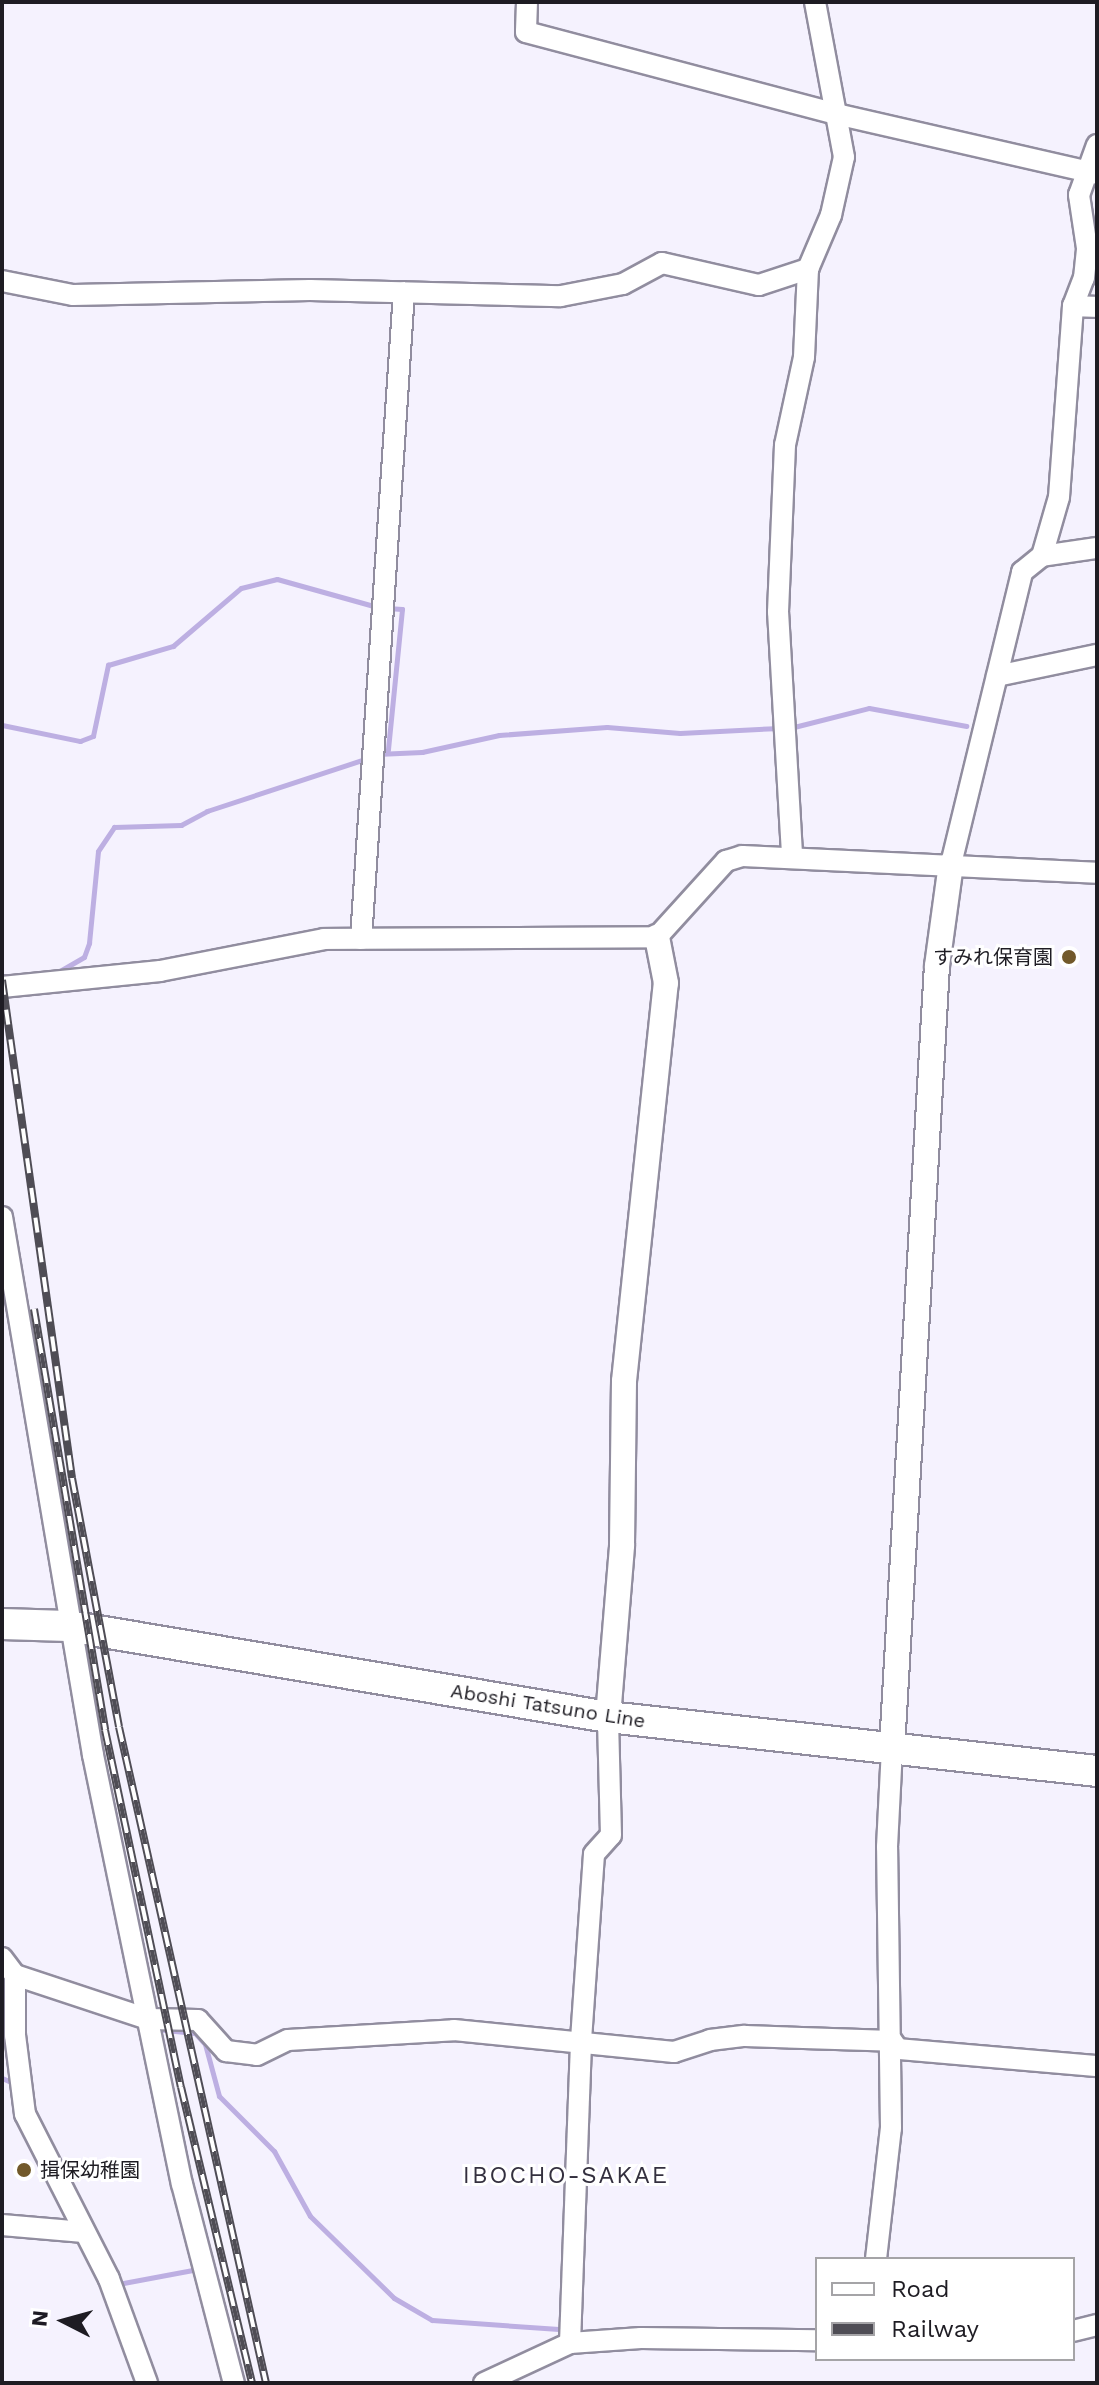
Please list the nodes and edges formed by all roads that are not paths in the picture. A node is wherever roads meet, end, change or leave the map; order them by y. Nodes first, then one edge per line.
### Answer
1 (527, 2) edge
2 (815, 2) edge
3 (836, 114) junction
4 (1097, 145) edge
5 (1092, 172) edge
6 (808, 269) junction
7 (2, 281) edge
8 (404, 292) junction
9 (1073, 306) junction
10 (1097, 307) edge
11 (1097, 548) edge
12 (1042, 556) junction
13 (1097, 655) edge
14 (997, 676) junction
15 (792, 854) junction
16 (951, 864) junction
17 (1097, 873) edge
18 (657, 937) junction
19 (361, 939) junction
20 (2, 987) edge
21 (2, 1217) edge
22 (2, 1624) edge
23 (68, 1626) junction
24 (608, 1717) junction
25 (892, 1748) junction
26 (1097, 1771) edge
27 (2, 1958) edge
28 (15, 1983) junction
29 (148, 2019) junction
30 (581, 2040) junction
31 (892, 2041) junction
32 (1097, 2066) edge
33 (2, 2225) edge
34 (84, 2232) junction
35 (876, 2257) edge
36 (1097, 2325) edge
37 (1075, 2330) edge
38 (815, 2340) edge
39 (570, 2343) junction
40 (147, 2383) edge
41 (234, 2383) edge
42 (484, 2383) edge

1 - 3 street
2 - 3 street
3 - 5 street
3 - 6 street
4 - 5 street
5 - 9 street
6 - 8 street
6 - 15 street
7 - 8 street
8 - 19 street
9 - 10 street
9 - 12 street
11 - 12 street
12 - 14 street
13 - 14 street
14 - 16 street
15 - 16 street
15 - 18 street
16 - 17 street
16 - 25 street
18 - 19 street
18 - 24 street
19 - 20 street
21 - 23 street
22 - 23 main road, Aboshi Tatsuno Line
23 - 24 main road, Aboshi Tatsuno Line
23 - 29 street
24 - 25 main road, Aboshi Tatsuno Line
24 - 30 street
25 - 26 main road, Aboshi Tatsuno Line
25 - 31 street
27 - 28 street
28 - 29 street
28 - 34 street
29 - 30 street
29 - 41 street
30 - 31 street
30 - 39 street
31 - 32 street
31 - 35 street
33 - 34 street
34 - 40 street
36 - 37 street
38 - 39 street
39 - 42 street

